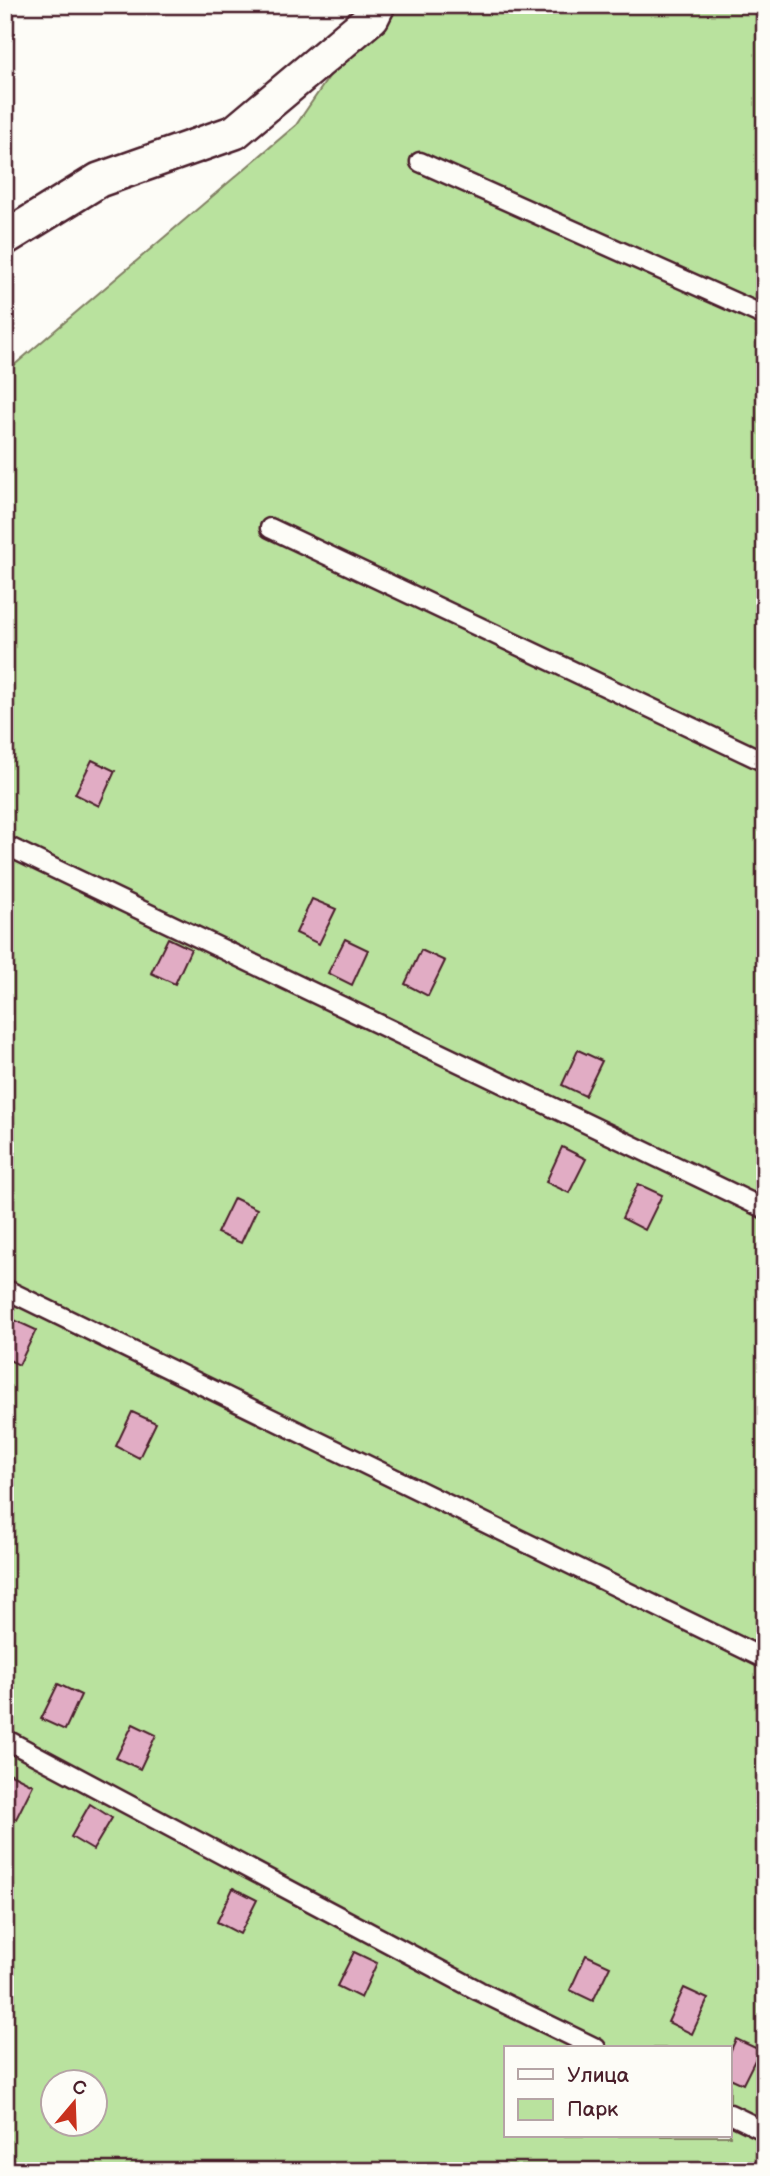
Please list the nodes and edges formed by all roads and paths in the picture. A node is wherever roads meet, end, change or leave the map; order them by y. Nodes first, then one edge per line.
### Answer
1 (378, 5) edge
2 (420, 162) dead end
3 (5, 238) edge
4 (765, 316) edge
5 (270, 528) dead end
6 (765, 762) edge
7 (5, 845) edge
8 (765, 1209) edge
9 (5, 1289) edge
10 (765, 1659) edge
11 (5, 1739) edge
12 (592, 2046) edge
13 (732, 2115) edge
14 (765, 2131) edge

1 - 3 street
2 - 4 lane
5 - 6 lane
7 - 8 lane
9 - 10 lane
11 - 12 lane
13 - 14 lane

